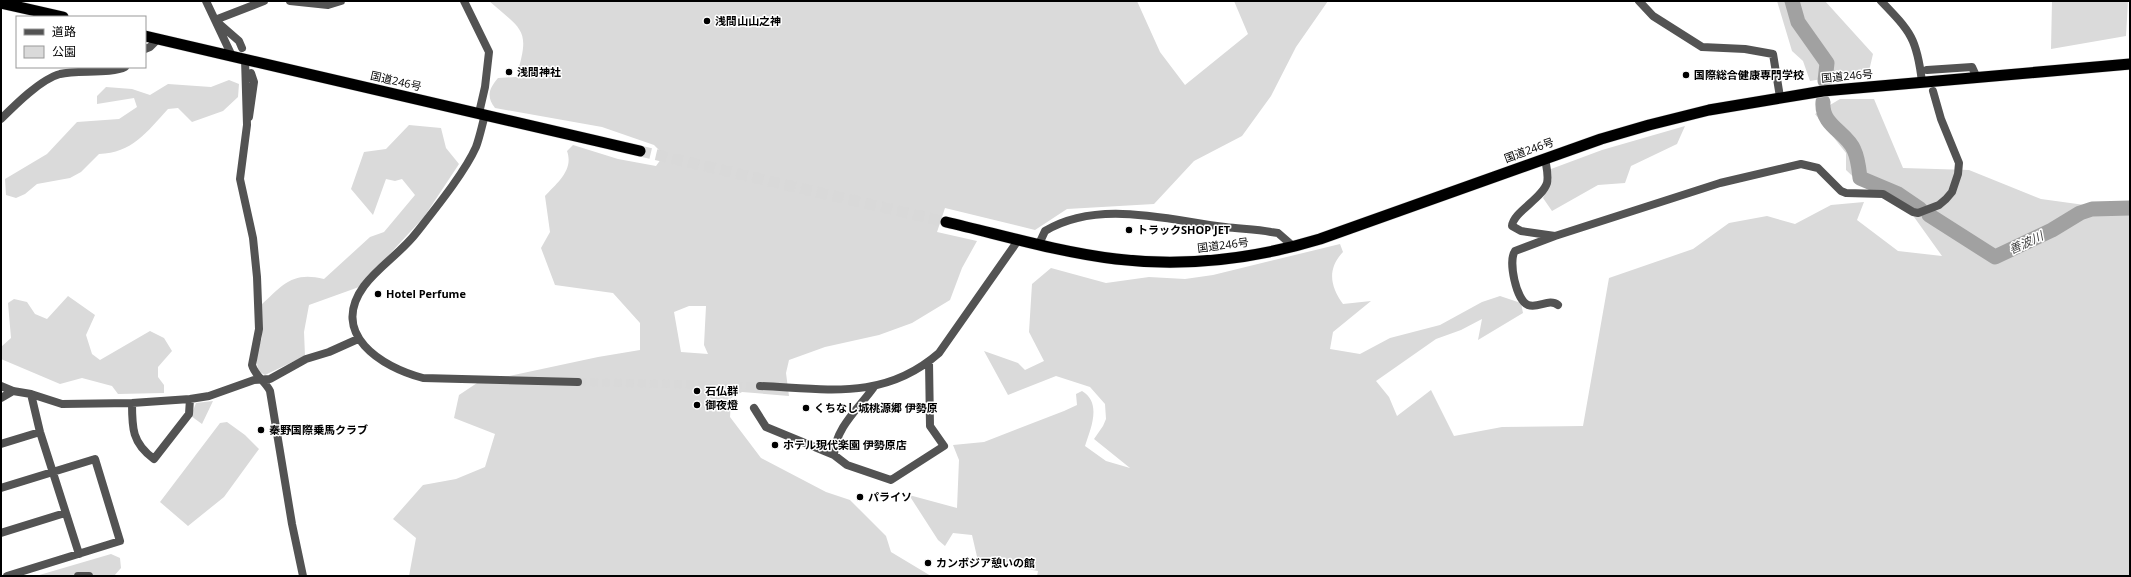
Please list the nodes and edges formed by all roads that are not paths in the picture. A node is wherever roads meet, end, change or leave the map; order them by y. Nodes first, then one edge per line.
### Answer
1 (206, 1) edge
2 (264, 1) edge
3 (290, 1) edge
4 (341, 1) edge
5 (464, 1) edge
6 (1639, 1) edge
7 (1881, 1) edge
8 (1, 3) edge
9 (59, 16) edge
10 (215, 20) junction
11 (1909, 31) junction
12 (146, 36) edge
13 (158, 39) junction
14 (242, 48) dead end
15 (146, 49) edge
16 (232, 56) junction
17 (245, 59) junction
18 (2130, 64) edge
19 (116, 68) edge
20 (251, 73) dead end
21 (1977, 78) junction
22 (1922, 82) junction
23 (1933, 91) dead end
24 (1780, 97) junction
25 (482, 114) junction
26 (1, 119) edge
27 (247, 121) junction
28 (640, 151) tunnel mouth
29 (1545, 158) junction
30 (946, 222) tunnel mouth
31 (1556, 236) junction
32 (1019, 239) junction
33 (1039, 244) junction
34 (1294, 246) junction
35 (1558, 305) dead end
36 (358, 339) junction
37 (929, 362) junction
38 (261, 379) junction
39 (578, 382) tunnel mouth
40 (1, 386) edge
41 (760, 386) tunnel mouth
42 (874, 387) junction
43 (13, 391) junction
44 (31, 394) junction
45 (1, 398) edge
46 (190, 399) junction
47 (132, 403) junction
48 (754, 408) dead end
49 (40, 432) junction
50 (1, 444) edge
51 (834, 455) junction
52 (54, 472) junction
53 (1, 488) edge
54 (66, 513) junction
55 (1, 533) edge
56 (79, 554) junction
57 (7, 576) edge
58 (78, 576) edge
59 (89, 576) edge
60 (303, 576) edge

1 - 10 street
2 - 10 street
3 - 4 street
5 - 25 street
6 - 24 street
7 - 11 street
8 - 9 highway
10 - 14 street
10 - 16 street
11 - 21 street
11 - 22 street
12 - 13 highway, 国道246号
13 - 15 street
13 - 16 highway, 国道246号
16 - 17 highway, 国道246号
17 - 25 highway, 国道246号
17 - 27 street
18 - 21 highway, 国道246号
19 - 26 street
20 - 27 street
21 - 22 highway, 国道246号
22 - 24 highway, 国道246号
23 - 31 street
24 - 29 highway, 国道246号
25 - 28 highway, 国道246号
25 - 36 street
27 - 38 street
29 - 31 street
29 - 34 highway, 国道246号
30 - 32 highway, 国道246号
31 - 35 street
32 - 33 highway, 国道246号
32 - 37 street
33 - 34 highway, 国道246号
33 - 34 street
36 - 38 street
36 - 39 street
37 - 42 street
37 - 51 street
38 - 46 street
38 - 60 street
40 - 43 street
41 - 42 street
42 - 51 street
43 - 44 street
43 - 45 street
44 - 47 street
44 - 49 street
46 - 47 street
46 - 47 street
48 - 51 street
49 - 50 street
49 - 52 street
52 - 53 street
52 - 54 street
52 - 56 street
54 - 55 street
54 - 56 street
56 - 57 street
58 - 59 street

